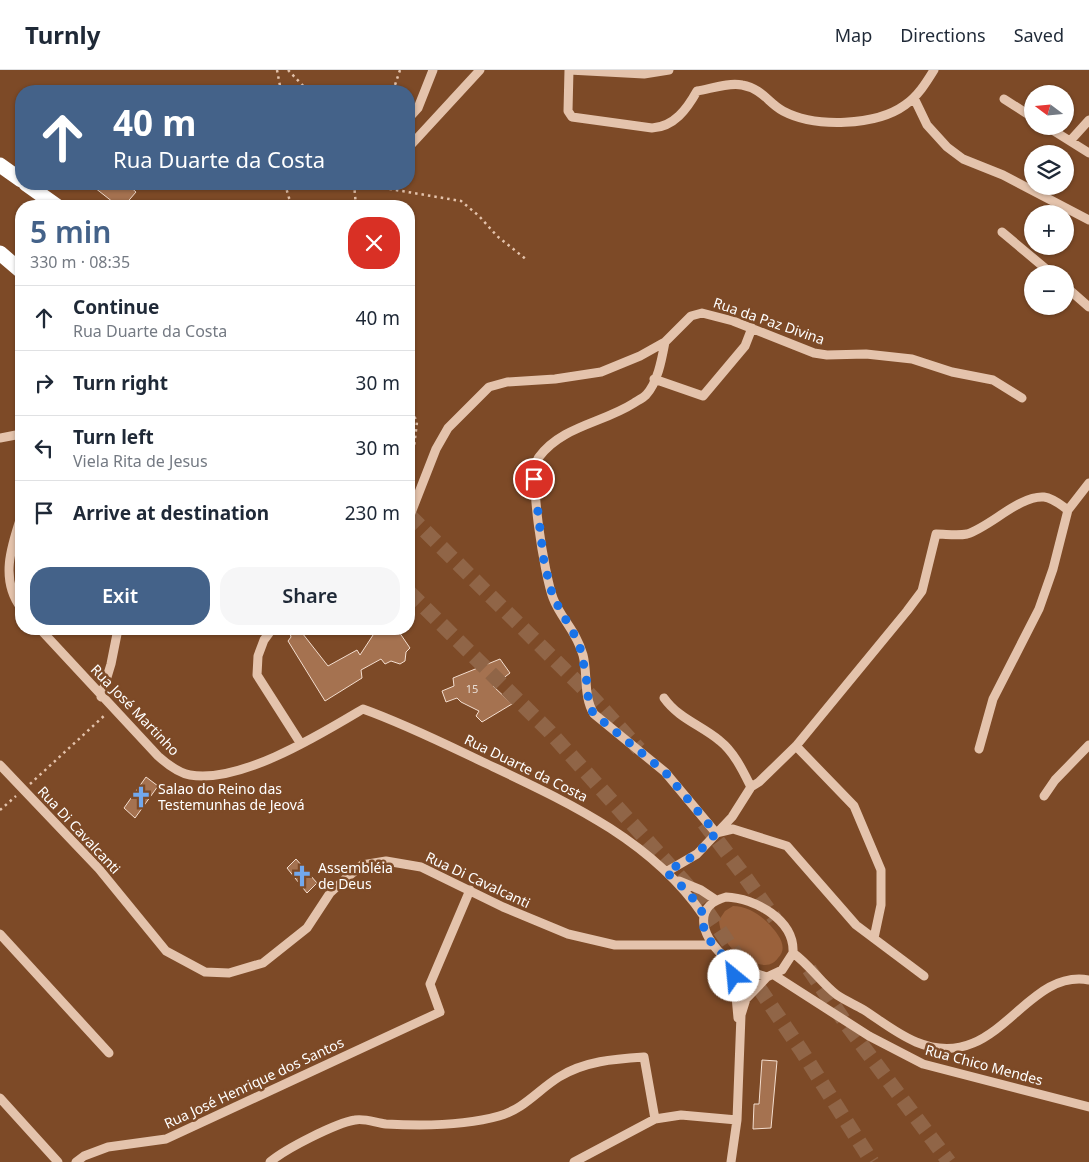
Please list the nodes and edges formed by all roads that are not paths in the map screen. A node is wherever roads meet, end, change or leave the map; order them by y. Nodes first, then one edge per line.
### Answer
1 (433, 70) edge
2 (480, 70) edge
3 (569, 70) edge
4 (669, 70) edge
5 (934, 70) edge
6 (914, 98) junction
7 (1004, 99) dead end
8 (415, 111) edge
9 (1024, 113) edge
10 (1089, 120) edge
11 (1060, 135) edge
12 (415, 140) edge
13 (1070, 141) junction
14 (1089, 153) edge
15 (0, 165) edge
16 (15, 176) edge
17 (34, 190) edge
18 (49, 200) edge
19 (1089, 220) edge
20 (1002, 232) dead end
21 (0, 253) edge
22 (1041, 265) edge
23 (15, 266) edge
24 (1074, 294) edge
25 (1089, 307) edge
26 (752, 328) junction
27 (665, 342) junction
28 (654, 379) junction
29 (1022, 398) dead end
30 (15, 435) edge
31 (0, 438) edge
32 (1089, 483) edge
33 (415, 503) edge
34 (1068, 510) junction
35 (15, 536) edge
36 (15, 597) edge
37 (45, 635) edge
38 (117, 635) edge
39 (268, 635) edge
40 (101, 697) junction
41 (664, 698) dead end
42 (363, 709) joint
43 (301, 744) junction
44 (1089, 745) edge
45 (796, 746) junction
46 (980, 749) dead end
47 (0, 765) edge
48 (751, 787) junction
49 (1044, 796) dead end
50 (716, 833) junction
51 (666, 872) junction
52 (674, 878) junction
53 (470, 890) junction
54 (716, 900) junction
55 (703, 914) junction
56 (0, 934) edge
57 (874, 938) junction
58 (714, 945) junction
59 (793, 953) junction
60 (733, 963) junction
61 (770, 976) junction
62 (924, 976) dead end
63 (1089, 980) edge
64 (739, 1031) junction
65 (110, 1053) dead end
66 (0, 1098) edge
67 (1089, 1107) edge
68 (655, 1119) junction
69 (737, 1120) junction
70 (58, 1162) edge
71 (76, 1162) edge
72 (270, 1162) edge
73 (574, 1162) edge
74 (731, 1162) edge

1 - 8 street
2 - 12 street
3 - 4 street
3 - 6 street
5 - 6 street
6 - 19 street
7 - 9 street
10 - 13 street
11 - 13 street
13 - 14 street
15 - 16 highway
17 - 18 highway
20 - 22 street
21 - 23 highway
24 - 25 street
26 - 27 street, Rua da Paz Divina
26 - 28 street
26 - 29 street, Rua da Paz Divina
27 - 28 street
27 - 33 street, Rua da Paz Divina
28 - 50 street
30 - 31 street
32 - 34 street
34 - 45 street
34 - 46 street
35 - 36 street
37 - 40 street, Rua José Martinho
38 - 40 street
39 - 43 street
40 - 43 street, Rua José Martinho
41 - 48 street
42 - 43 street, Rua José Martinho
42 - 51 street, Rua Duarte da Costa
44 - 49 street
45 - 48 street
45 - 57 street
47 - 53 street, Rua Di Cavalcanti
48 - 50 street
50 - 51 street
50 - 57 street
51 - 52 street, Rua Duarte da Costa
52 - 54 street
52 - 55 street
53 - 58 street, Rua Di Cavalcanti
53 - 71 street, Rua José Henrique dos Santos
54 - 55 street
54 - 59 street
55 - 58 street
56 - 65 street
57 - 62 street
58 - 60 street
59 - 61 street
59 - 63 street, Rua Chico Mendes
60 - 61 street
60 - 64 street
61 - 64 street
61 - 67 street, Rua Chico Mendes
64 - 69 street
66 - 70 street
68 - 69 street
68 - 72 street
68 - 73 street
69 - 74 street

